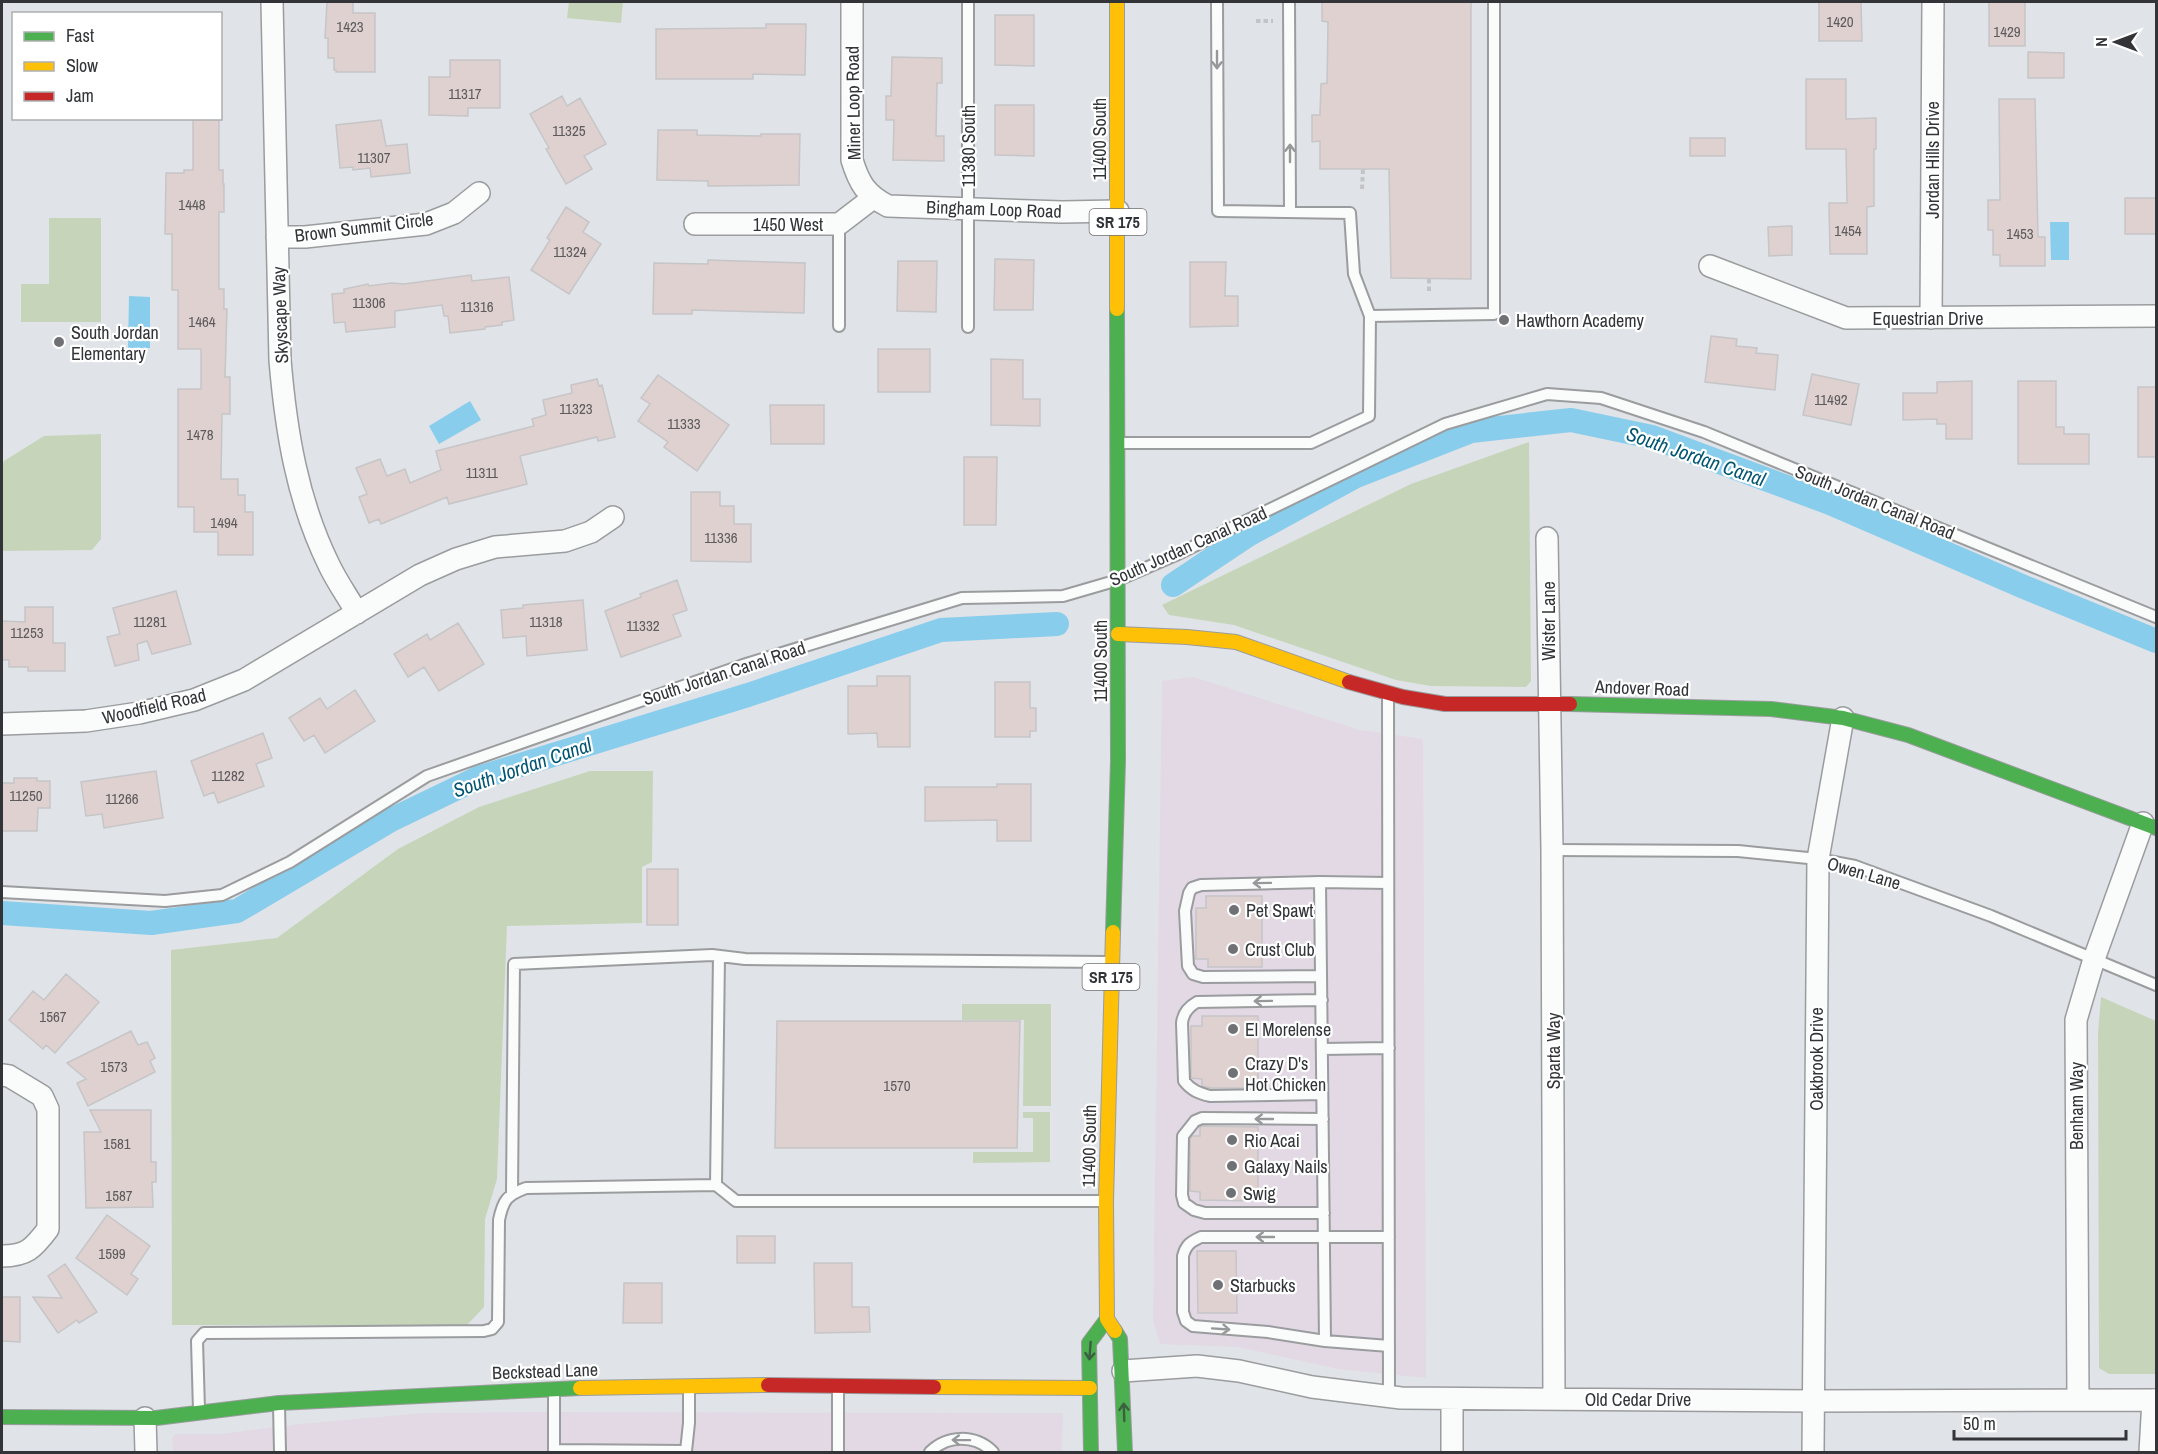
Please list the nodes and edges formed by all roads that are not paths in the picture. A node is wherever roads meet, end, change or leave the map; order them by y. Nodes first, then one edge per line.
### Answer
1 (272, 2) edge
2 (852, 2) edge
3 (968, 2) edge
4 (1117, 2) edge
5 (1217, 2) edge
6 (1288, 2) edge
7 (1494, 2) edge
8 (1933, 2) edge
9 (478, 193) dead end
10 (873, 198) junction
11 (968, 207) junction
12 (1118, 211) junction
13 (1290, 211) junction
14 (695, 224) dead end
15 (839, 224) junction
16 (277, 237) junction
17 (1710, 266) dead end
18 (1370, 316) junction
19 (2157, 316) edge
20 (1931, 318) junction
21 (839, 326) dead end
22 (968, 327) dead end
23 (1118, 443) junction
24 (613, 517) dead end
25 (1547, 538) dead end
26 (1118, 580) junction
27 (357, 613) junction
28 (2157, 616) edge
29 (1118, 634) junction
30 (1388, 692) junction
31 (1548, 703) junction
32 (1842, 718) junction
33 (2, 724) edge
34 (2150, 826) edge
35 (1552, 850) junction
36 (1818, 860) junction
37 (1320, 882) junction
38 (1388, 883) junction
39 (2, 892) edge
40 (719, 956) junction
41 (2094, 959) junction
42 (1111, 962) junction
43 (1321, 976) junction
44 (2157, 985) edge
45 (1322, 1000) junction
46 (1389, 1048) junction
47 (1322, 1049) junction
48 (2, 1075) edge
49 (1322, 1094) junction
50 (1323, 1119) junction
51 (716, 1185) junction
52 (512, 1193) junction
53 (1106, 1201) junction
54 (1324, 1213) junction
55 (1389, 1237) junction
56 (1324, 1238) junction
57 (2, 1256) edge
58 (1107, 1319) junction
59 (1325, 1341) junction
60 (1389, 1346) junction
61 (1123, 1371) junction
62 (689, 1385) junction
63 (838, 1385) junction
64 (554, 1388) junction
65 (1090, 1388) junction
66 (1389, 1397) junction
67 (1554, 1399) junction
68 (1452, 1400) junction
69 (2078, 1400) junction
70 (2155, 1400) edge
71 (1813, 1401) junction
72 (279, 1403) junction
73 (199, 1413) junction
74 (2, 1417) edge
75 (145, 1418) junction
76 (146, 1452) edge
77 (280, 1452) edge
78 (838, 1452) edge
79 (930, 1452) edge
80 (993, 1452) edge
81 (1092, 1452) edge
82 (1125, 1452) edge
83 (1452, 1452) edge
84 (1813, 1452) edge
85 (2150, 1452) edge

1 - 16 street, Skyscape Way
2 - 10 street, Miner Loop Road
3 - 11 lane, 11380 South
4 - 12 street, 11400 South / SR 175
5 -> 13 lane
13 -> 6 lane
7 - 18 lane
8 - 20 street, Jordan Hills Drive
9 - 16 street, Brown Summit Circle
10 - 11 street, Bingham Loop Road
10 - 15 street, 1450 West
11 - 12 street, Bingham Loop Road
11 - 22 lane, 11380 South
12 - 23 street, 11400 South / SR 175
13 - 18 lane
14 - 15 street, 1450 West
15 - 21 lane
16 - 27 street, Skyscape Way
17 - 20 street, Equestrian Drive
18 - 23 lane
19 - 20 street, Equestrian Drive
23 - 26 street, 11400 South / SR 175
24 - 27 street, Woodfield Road
25 - 31 street, Wister Lane
26 - 28 lane, South Jordan Canal Road
26 - 29 street, 11400 South / SR 175
26 - 39 lane, South Jordan Canal Road
27 - 33 street, Woodfield Road
29 - 30 street, Andover Road
29 - 42 street, 11400 South / SR 175
30 - 31 street, Andover Road
30 - 38 lane
31 - 32 street, Andover Road
31 - 35 street, Sparta Way
32 - 34 street, Andover Road
32 - 36 street, Oakbrook Drive
34 - 41 street, Benham Way
35 - 36 lane, Owen Lane
35 - 67 street, Sparta Way
36 - 41 lane, Owen Lane
36 - 71 street, Oakbrook Drive
37 - 38 lane
37 - 43 lane
37 -> 43 lane
38 - 46 lane
40 - 42 lane
40 - 51 lane
40 - 52 lane
41 - 44 lane, Owen Lane
41 - 69 street, Benham Way
42 - 53 street, 11400 South / SR 175
43 - 45 lane
45 - 47 lane
45 -> 49 lane
46 - 47 lane
46 - 55 lane
47 - 49 lane
48 - 57 street
49 - 50 lane
50 - 54 lane
50 -> 54 lane
51 - 52 lane
51 - 53 lane
52 - 73 lane
53 - 58 street, 11400 South / SR 175
54 - 56 lane
55 - 56 lane
55 - 60 lane
56 - 59 lane
56 -> 59 lane
58 - 61 street, 11400 South / SR 175
58 -> 65 street
59 - 60 lane
60 - 66 lane
61 - 66 street, Old Cedar Drive
82 -> 61 street, 11400 South / SR 175
62 - 63 street, Beckstead Lane
62 - 64 street, Beckstead Lane
62 - 64 lane
63 - 65 street, Beckstead Lane
63 - 78 lane
64 - 72 street, Beckstead Lane
65 - 81 street
66 - 68 street, Old Cedar Drive
67 - 68 street, Old Cedar Drive
67 - 71 street, Old Cedar Drive
68 - 83 street
69 - 70 street, Old Cedar Drive
69 - 71 street, Old Cedar Drive
70 - 85 street
71 - 84 street, Oakbrook Drive
72 - 73 street, Beckstead Lane
72 - 77 lane
73 - 75 street, Beckstead Lane
74 - 75 street, Beckstead Lane
75 - 76 street
80 -> 79 lane

